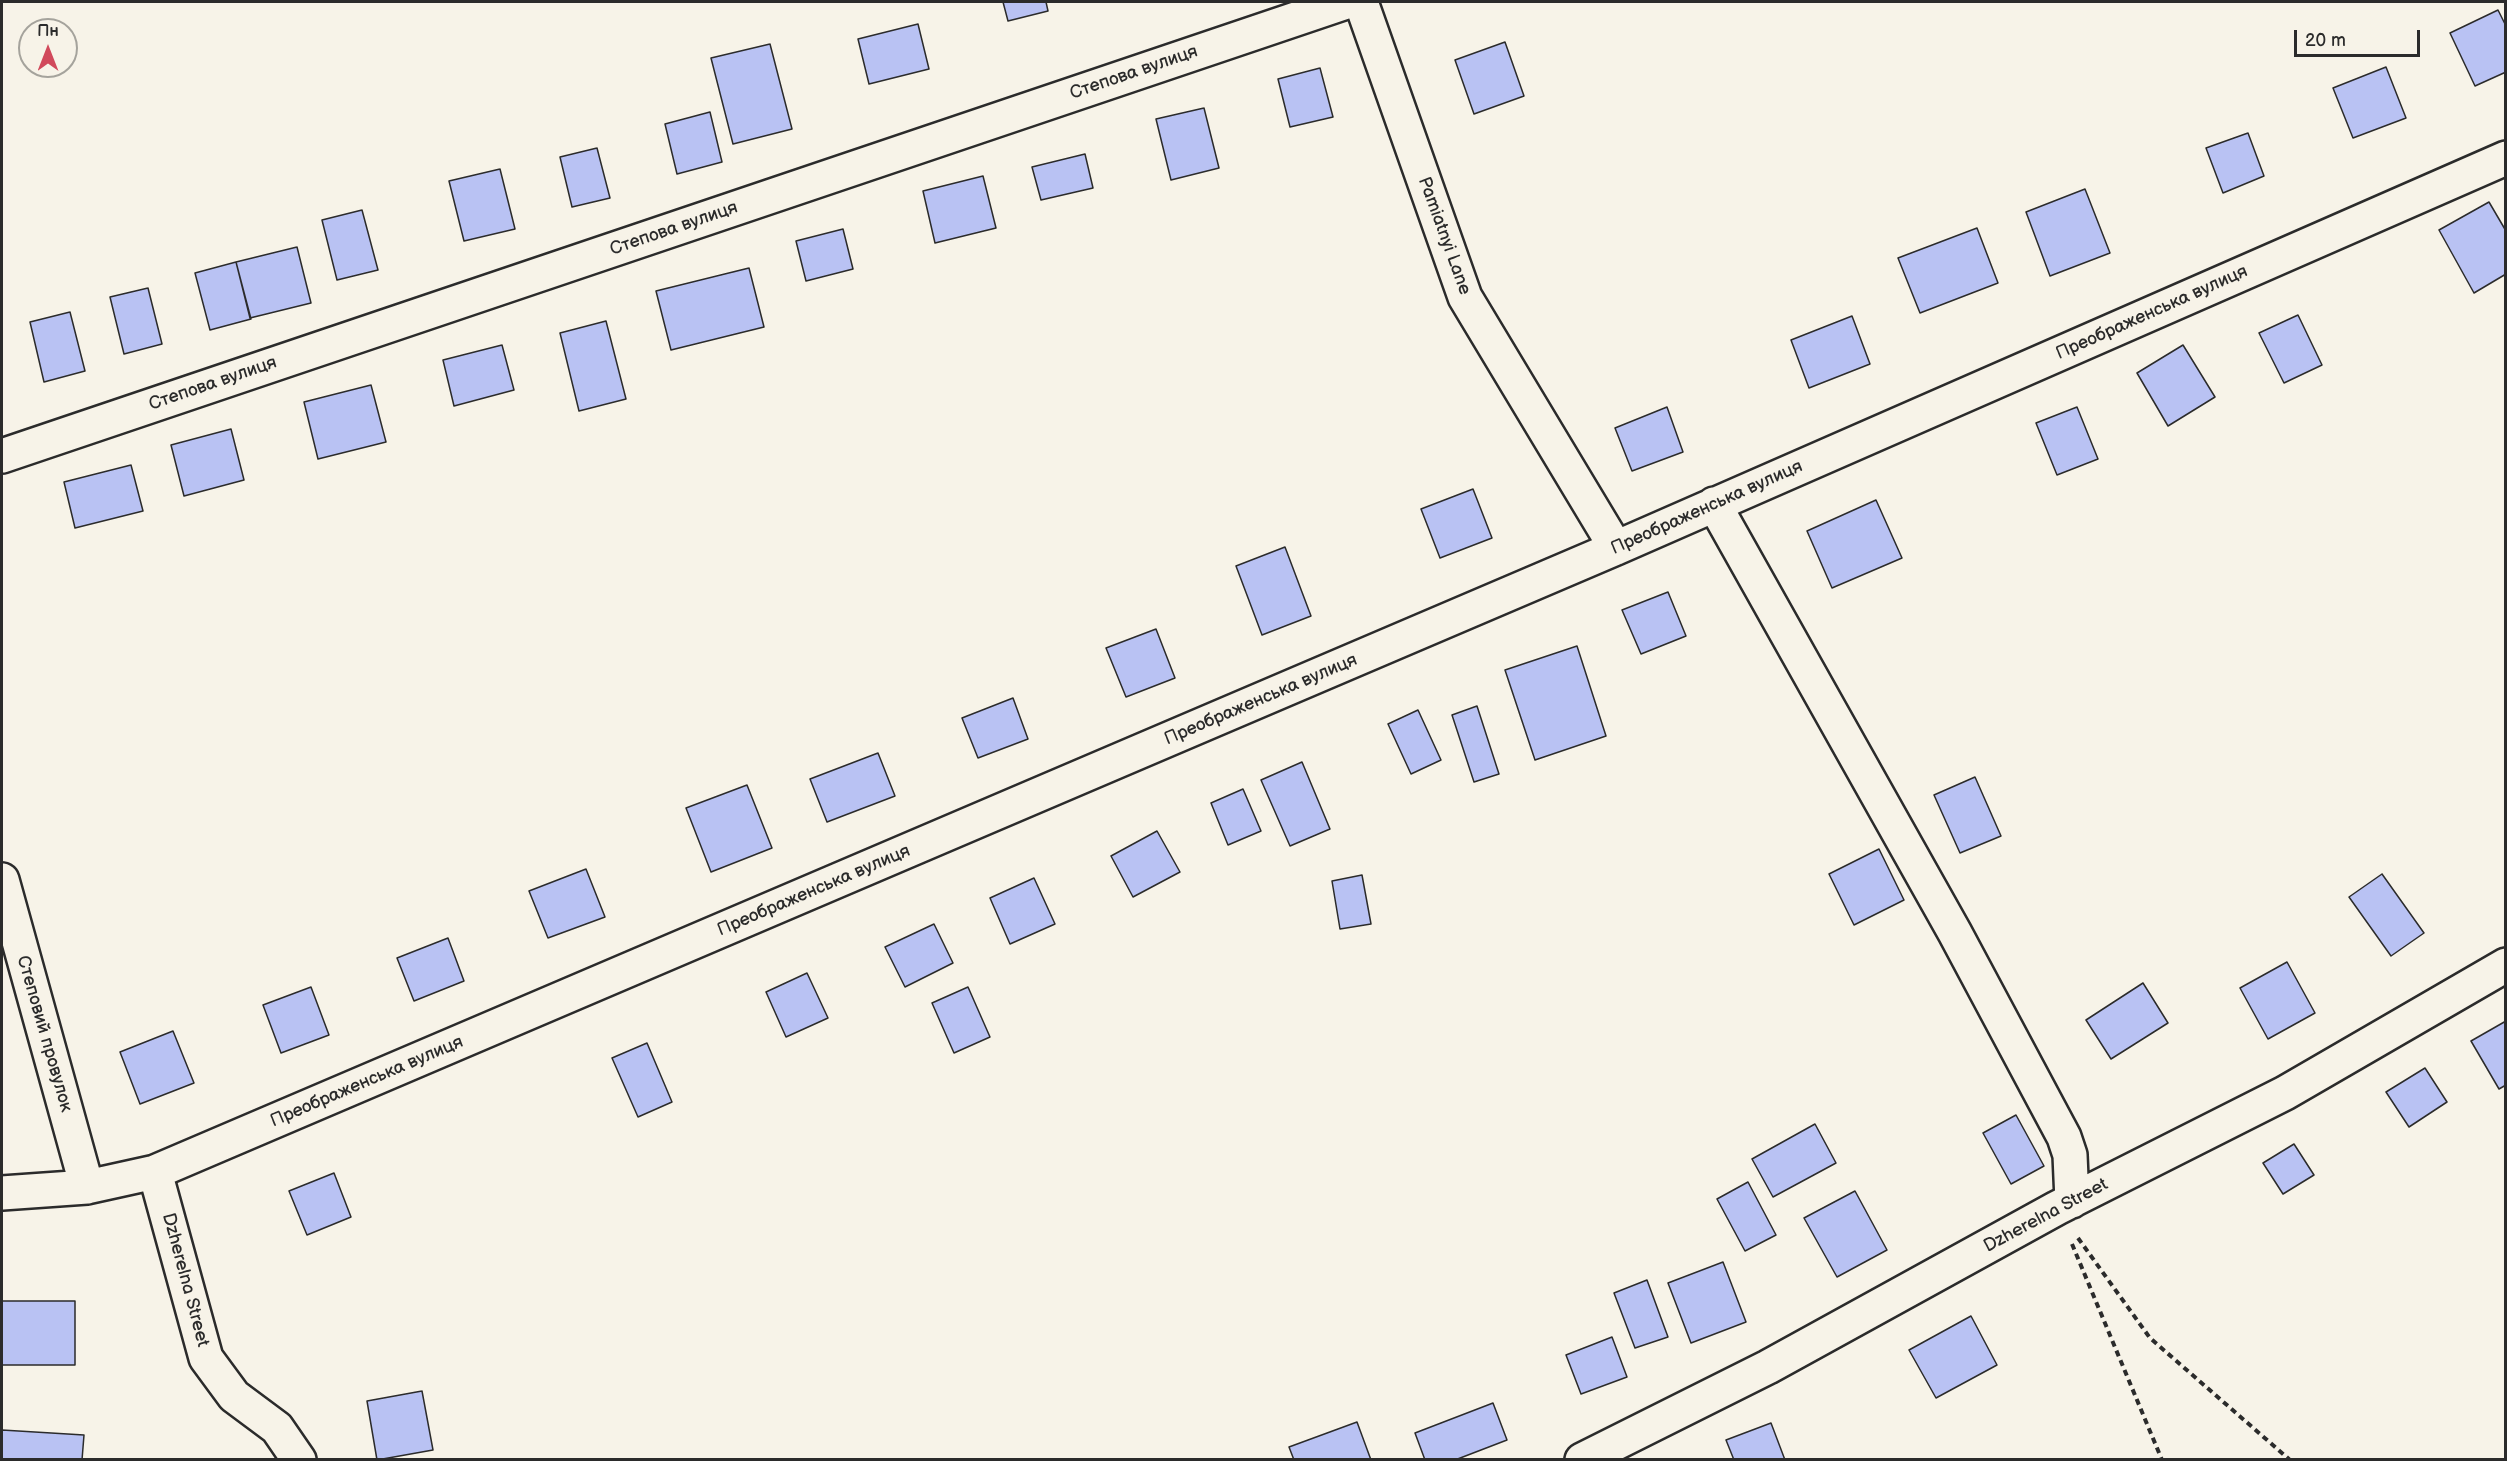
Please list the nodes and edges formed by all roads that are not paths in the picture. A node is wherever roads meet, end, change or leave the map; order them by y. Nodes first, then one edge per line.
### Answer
1 (1346, 2) edge
2 (1361, 2) edge
3 (2505, 158) edge
4 (2, 456) edge
5 (1714, 504) junction
6 (1617, 548) junction
7 (2, 880) edge
8 (2505, 965) edge
9 (155, 1172) junction
10 (87, 1187) junction
11 (2, 1192) edge
12 (2064, 1205) junction
13 (299, 1460) edge
14 (1582, 1460) edge

1 - 4 street, Степова вулиця
2 - 6 street, Pamiatnyi Lane
3 - 5 street, Преображенська вулиця
5 - 6 street, Преображенська вулиця
5 - 12 street
6 - 9 street, Преображенська вулиця
7 - 10 street, Степовий провулок
8 - 12 street, Dzherelna Street
9 - 10 street, Преображенська вулиця
9 - 13 street, Dzherelna Street
10 - 11 street, Преображенська вулиця
12 - 14 street, Dzherelna Street

